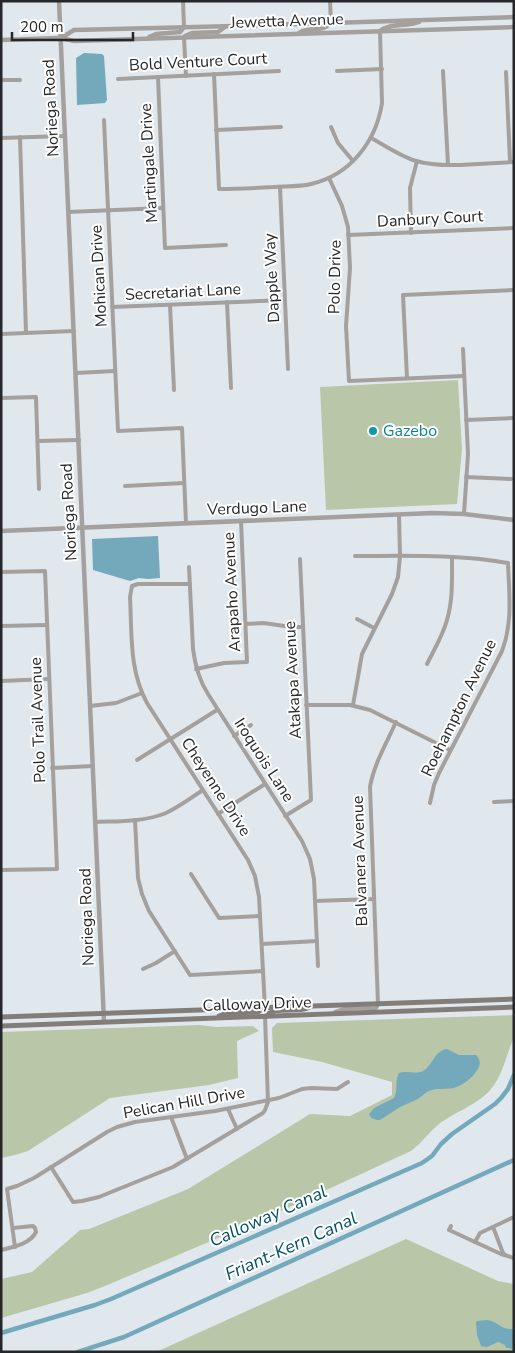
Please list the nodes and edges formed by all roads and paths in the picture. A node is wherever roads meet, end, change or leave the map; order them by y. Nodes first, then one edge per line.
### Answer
1 (59, 1) edge
2 (183, 1) edge
3 (330, 1) edge
4 (514, 17) edge
5 (423, 20) junction
6 (331, 23) junction
7 (227, 26) junction
8 (184, 27) junction
9 (514, 28) edge
10 (380, 31) junction
11 (298, 34) junction
12 (184, 37) junction
13 (61, 38) junction
14 (146, 38) junction
15 (1, 40) edge
16 (382, 69) junction
17 (279, 71) dead end
18 (337, 71) dead end
19 (443, 71) dead end
20 (506, 72) dead end
21 (214, 74) junction
22 (186, 76) junction
23 (158, 77) junction
24 (118, 79) dead end
25 (1, 80) edge
26 (20, 80) dead end
27 (104, 120) dead end
28 (281, 127) dead end
29 (331, 127) dead end
30 (216, 130) junction
31 (65, 136) junction
32 (20, 137) junction
33 (1, 138) edge
34 (371, 138) junction
35 (353, 161) junction
36 (417, 161) junction
37 (512, 162) edge
38 (448, 165) junction
39 (329, 178) junction
40 (280, 187) junction
41 (164, 208) junction
42 (108, 210) junction
43 (68, 212) junction
44 (513, 228) edge
45 (411, 233) junction
46 (348, 235) junction
47 (226, 245) dead end
48 (514, 290) edge
49 (285, 300) junction
50 (227, 302) junction
51 (170, 305) junction
52 (112, 307) junction
53 (74, 331) junction
54 (26, 333) junction
55 (1, 334) edge
56 (463, 349) dead end
57 (288, 369) dead end
58 (115, 371) junction
59 (76, 373) junction
60 (464, 376) junction
61 (406, 378) junction
62 (231, 388) dead end
63 (174, 390) dead end
64 (1, 398) edge
65 (514, 418) edge
66 (466, 420) junction
67 (78, 440) junction
68 (38, 442) junction
69 (466, 477) junction
70 (511, 479) dead end
71 (184, 483) junction
72 (125, 486) dead end
73 (40, 489) dead end
74 (464, 514) junction
75 (398, 515) junction
76 (514, 520) edge
77 (241, 521) junction
78 (186, 523) junction
79 (82, 528) junction
80 (1, 531) edge
81 (355, 556) dead end
82 (400, 556) junction
83 (452, 557) junction
84 (300, 559) dead end
85 (189, 567) dead end
86 (1, 572) edge
87 (190, 584) junction
88 (357, 619) dead end
89 (47, 624) junction
90 (246, 624) junction
91 (1, 626) edge
92 (303, 627) junction
93 (374, 628) junction
94 (508, 632) junction
95 (514, 634) edge
96 (427, 664) dead end
97 (196, 669) junction
98 (48, 679) junction
99 (1, 681) edge
100 (142, 693) junction
101 (306, 705) junction
102 (353, 705) junction
103 (90, 706) junction
104 (217, 710) junction
105 (396, 722) junction
106 (251, 725) dead end
107 (234, 736) junction
108 (171, 740) junction
109 (450, 750) junction
110 (137, 760) dead end
111 (93, 766) junction
112 (52, 768) junction
113 (265, 784) junction
114 (203, 790) junction
115 (514, 801) edge
116 (494, 802) dead end
117 (430, 803) dead end
118 (218, 814) junction
119 (285, 816) junction
120 (135, 820) junction
121 (96, 822) junction
122 (1, 871) edge
123 (191, 874) dead end
124 (374, 899) junction
125 (315, 901) junction
126 (260, 916) junction
127 (317, 941) junction
128 (262, 944) junction
129 (175, 951) junction
130 (318, 966) dead end
131 (143, 968) dead end
132 (263, 971) junction
133 (514, 998) edge
134 (452, 1001) junction
135 (378, 1004) junction
136 (313, 1006) junction
137 (514, 1007) edge
138 (264, 1008) junction
139 (452, 1010) junction
140 (104, 1013) junction
141 (328, 1014) junction
142 (265, 1016) junction
143 (1, 1017) edge
144 (212, 1018) junction
145 (104, 1022) junction
146 (1, 1026) edge
147 (348, 1082) dead end
148 (268, 1101) junction
149 (228, 1108) junction
150 (171, 1117) junction
151 (237, 1129) junction
152 (187, 1159) junction
153 (51, 1167) junction
154 (514, 1217) edge
155 (451, 1226) dead end
156 (493, 1227) junction
157 (13, 1228) junction
158 (474, 1242) junction
159 (15, 1247) junction
160 (1, 1250) edge
161 (507, 1256) junction
162 (514, 1258) edge

1 - 13 street, Noriega Road
2 - 8 street
3 - 6 street
4 - 5 street, Jewetta Avenue
5 - 6 street, Jewetta Avenue
5 - 10 street
6 - 7 street, Jewetta Avenue
6 - 11 street
7 - 8 street, Jewetta Avenue
7 - 12 street
8 - 13 street, Jewetta Avenue
8 - 14 street
9 - 10 street, Jewetta Avenue
10 - 11 street, Jewetta Avenue
10 - 16 street
11 - 12 street, Jewetta Avenue
12 - 14 street, Jewetta Avenue
12 - 22 street
13 - 14 street, Jewetta Avenue
13 - 15 street, Jewetta Avenue
13 - 31 street, Noriega Road
16 - 18 street
16 - 34 street
17 - 21 street, Bold Venture Court
19 - 38 street
20 - 37 street
21 - 22 street, Bold Venture Court
21 - 30 street
22 - 23 street, Bold Venture Court
23 - 24 street, Bold Venture Court
23 - 41 street, Martingale Drive
25 - 26 street
27 - 42 street, Mohican Drive
28 - 30 street
29 - 35 street
30 - 40 street
31 - 32 street
31 - 43 street, Noriega Road
32 - 33 street
32 - 54 street
34 - 35 street
34 - 36 street
35 - 39 street
36 - 38 street
36 - 45 street
37 - 38 street
39 - 40 street
39 - 46 street, Polo Drive
40 - 49 street, Dapple Way
41 - 42 street
41 - 47 street, Martingale Drive
42 - 43 street
42 - 52 street, Mohican Drive
43 - 53 street, Noriega Road
44 - 45 street, Danbury Court
45 - 46 street, Danbury Court
46 - 61 street, Polo Drive
48 - 61 street
49 - 50 street, Secretariat Lane
49 - 57 street, Dapple Way
50 - 51 street, Secretariat Lane
50 - 62 street
51 - 52 street, Secretariat Lane
51 - 63 street
52 - 58 street, Mohican Drive
53 - 54 street
53 - 59 street, Noriega Road
54 - 55 street
56 - 60 street
58 - 59 street
58 - 71 street, Mohican Drive
59 - 67 street, Noriega Road
60 - 61 street
60 - 66 street
64 - 68 street
65 - 66 street
66 - 69 street
67 - 68 street
67 - 79 street, Noriega Road
68 - 73 street
69 - 70 street
69 - 74 street
71 - 72 street
71 - 78 street
74 - 75 street, Verdugo Lane
74 - 76 street, Verdugo Lane
75 - 77 street, Verdugo Lane
75 - 82 street
77 - 78 street, Verdugo Lane
77 - 90 street, Arapaho Avenue
78 - 79 street, Verdugo Lane
79 - 80 street, Verdugo Lane
79 - 103 street, Noriega Road
81 - 82 street
82 - 83 street
82 - 93 street
83 - 94 street, Roehampton Avenue
83 - 96 street
84 - 92 street, Atakapa Avenue
85 - 87 street, Iroquois Lane
86 - 89 street, Polo Trail Avenue
87 - 97 street, Iroquois Lane
87 - 100 street, Cheyenne Drive
88 - 93 street
89 - 91 street
89 - 98 street, Polo Trail Avenue
90 - 92 street
90 - 97 street, Arapaho Avenue
92 - 101 street, Atakapa Avenue
93 - 102 street
94 - 95 street
94 - 109 street, Roehampton Avenue
97 - 104 street, Iroquois Lane
98 - 99 street
98 - 112 street, Polo Trail Avenue
100 - 103 street
100 - 108 street, Cheyenne Drive
101 - 102 street
101 - 119 street, Atakapa Avenue
102 - 105 street
103 - 111 street, Noriega Road
104 - 107 street, Iroquois Lane
104 - 108 street
105 - 109 street
105 - 124 street, Balvanera Avenue
106 - 107 street
107 - 113 street, Iroquois Lane
108 - 110 street
108 - 114 street, Cheyenne Drive
109 - 117 street, Roehampton Avenue
111 - 112 street
111 - 121 street, Noriega Road
112 - 122 street, Polo Trail Avenue
113 - 118 street
113 - 119 street, Iroquois Lane
114 - 118 street, Cheyenne Drive
114 - 120 street
115 - 116 street
118 - 126 street, Cheyenne Drive
119 - 125 street, Iroquois Lane
120 - 121 street
120 - 129 street
121 - 140 street, Noriega Road
123 - 126 street
124 - 125 street
124 - 135 street, Balvanera Avenue
125 - 127 street, Iroquois Lane
126 - 128 street, Cheyenne Drive
127 - 128 street
127 - 130 street, Iroquois Lane
128 - 132 street, Cheyenne Drive
129 - 131 street
129 - 132 street
132 - 138 street, Cheyenne Drive
133 - 134 main road, Calloway Drive
134 - 135 main road, Calloway Drive
134 - 139 main road
135 - 136 main road, Calloway Drive
135 - 141 street
136 - 138 main road, Calloway Drive
136 - 142 main road
137 - 139 main road, Calloway Drive
138 - 140 main road, Calloway Drive
138 - 144 main road
139 - 141 main road, Calloway Drive
140 - 143 main road, Calloway Drive
140 - 145 street, Noriega Road
141 - 142 main road, Calloway Drive
142 - 144 main road, Calloway Drive
142 - 148 street
144 - 145 main road, Calloway Drive
145 - 146 main road, Calloway Drive
147 - 148 street, Pelican Hill Drive
148 - 149 street, Pelican Hill Drive
148 - 151 street
149 - 150 street, Pelican Hill Drive
149 - 151 street
150 - 152 street
150 - 153 street, Pelican Hill Drive
151 - 152 street
152 - 153 street
153 - 157 street, Pelican Hill Drive
154 - 156 street
155 - 158 street
156 - 158 street
156 - 161 street
157 - 159 street
157 - 159 street
158 - 161 street
159 - 160 street
161 - 162 street

